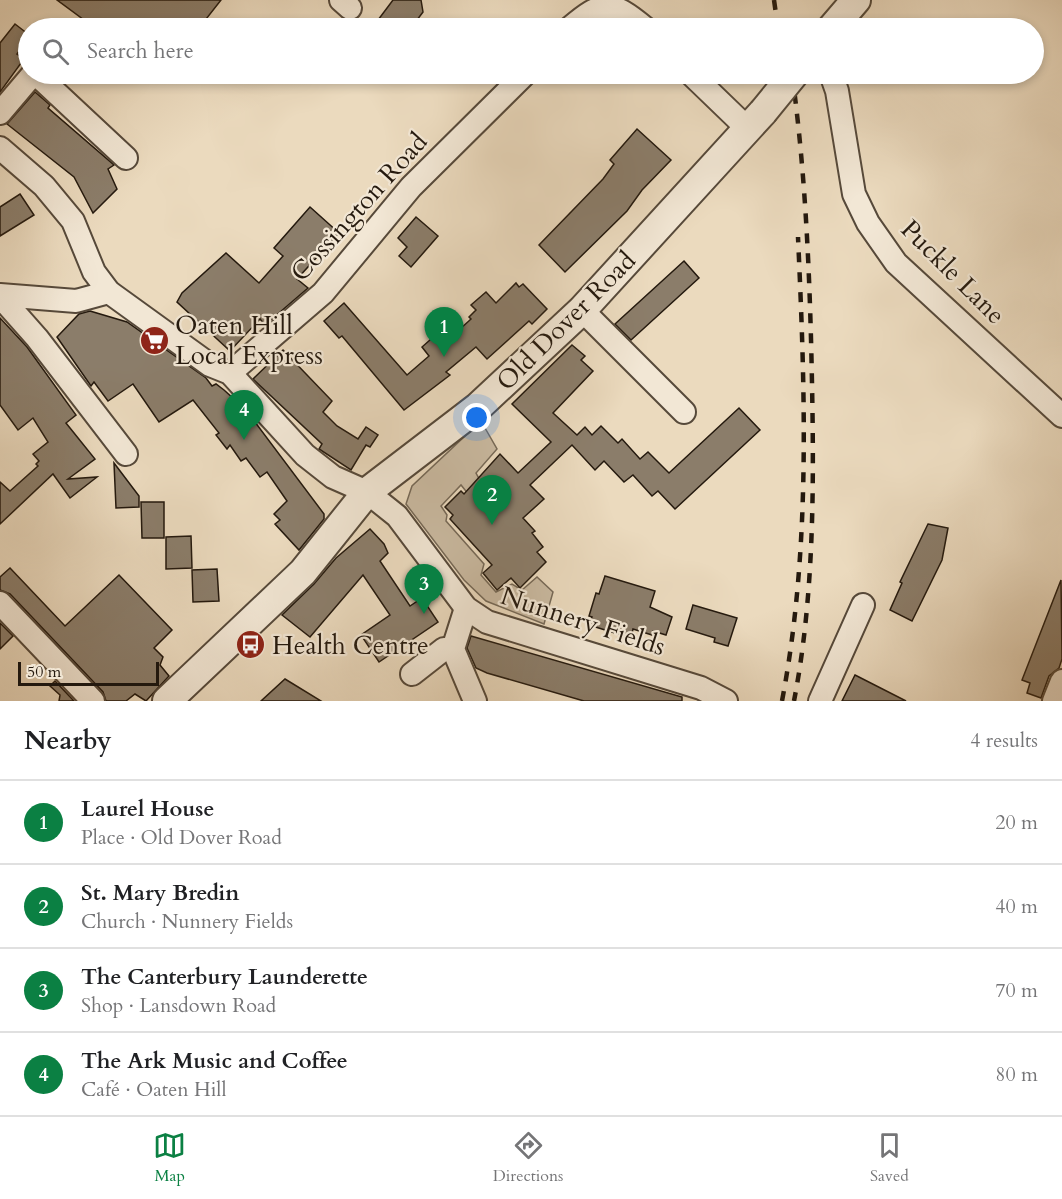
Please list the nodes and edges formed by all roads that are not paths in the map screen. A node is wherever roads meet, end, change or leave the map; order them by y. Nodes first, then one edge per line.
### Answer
1 (856, 0) edge
2 (581, 18) edge
3 (634, 18) edge
4 (841, 18) edge
5 (26, 84) edge
6 (46, 84) edge
7 (515, 84) edge
8 (705, 84) edge
9 (786, 84) edge
10 (835, 84) edge
11 (0, 113) edge
12 (755, 120) junction
13 (0, 148) edge
14 (126, 159) dead end
15 (109, 292) junction
16 (0, 296) edge
17 (582, 310) junction
18 (230, 373) junction
19 (684, 412) dead end
20 (1062, 416) edge
21 (126, 453) dead end
22 (367, 492) junction
23 (0, 603) edge
24 (466, 608) junction
25 (855, 609) dead end
26 (453, 649) junction
27 (412, 674) dead end
28 (1062, 681) edge
29 (93, 701) edge
30 (167, 701) edge
31 (475, 701) edge
32 (726, 701) edge
33 (820, 701) edge
34 (1054, 701) edge

1 - 4 street
2 - 3 street
5 - 11 street
6 - 14 street
7 - 18 street, Cossington Road
8 - 12 street
9 - 12 street, Old Dover Road, bridge
10 - 20 street, Puckle Lane
12 - 17 street, Old Dover Road
13 - 15 street
15 - 16 street
15 - 18 street
16 - 21 street
17 - 19 street
17 - 22 street, Old Dover Road
18 - 22 street, Nunnery Fields
22 - 24 street, Nunnery Fields
22 - 30 street, Old Dover Road
23 - 29 street
24 - 26 street
24 - 32 street, Nunnery Fields
25 - 33 street
26 - 27 street
26 - 31 street
28 - 34 street

